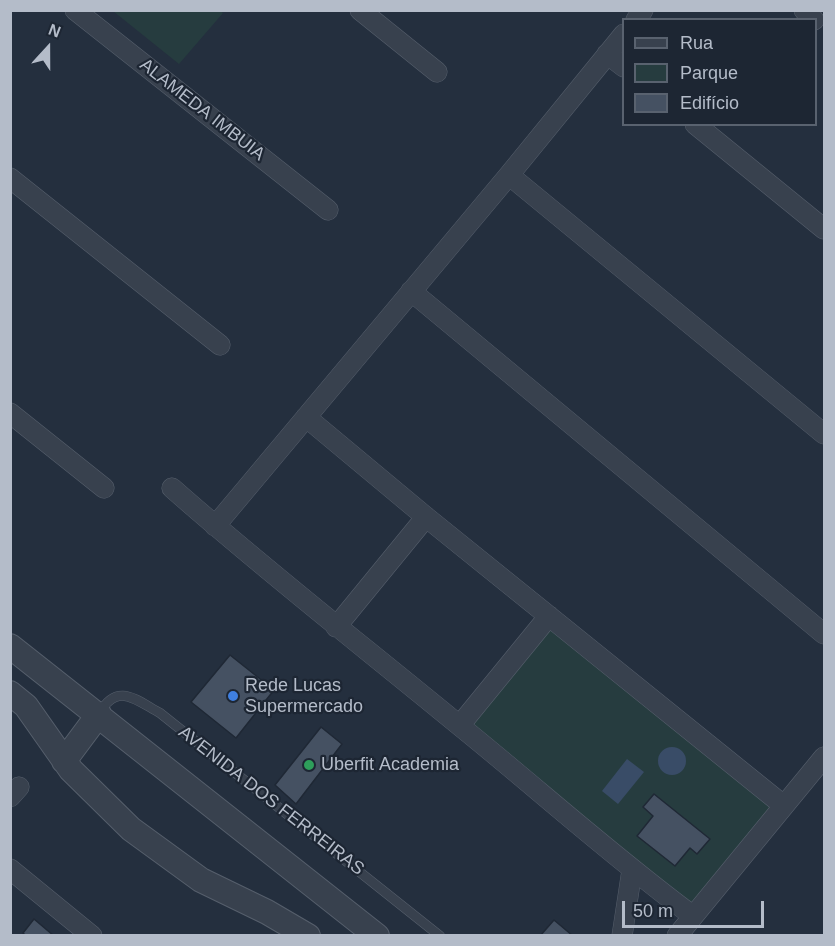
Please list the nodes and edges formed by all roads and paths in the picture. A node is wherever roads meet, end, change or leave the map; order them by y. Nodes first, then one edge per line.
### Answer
1 (75, 10) edge
2 (360, 10) edge
3 (622, 36) edge
4 (607, 54) junction
5 (622, 65) edge
6 (437, 72) dead end
7 (697, 126) edge
8 (509, 175) junction
9 (10, 178) edge
10 (328, 210) dead end
11 (825, 229) edge
12 (411, 291) junction
13 (220, 345) dead end
14 (10, 413) edge
15 (306, 417) junction
16 (825, 434) edge
17 (104, 488) dead end
18 (172, 488) dead end
19 (426, 518) junction
20 (215, 526) junction
21 (549, 616) junction
22 (336, 627) junction
23 (825, 634) edge
24 (10, 646) edge
25 (10, 693) edge
26 (99, 714) junction
27 (460, 725) junction
28 (825, 757) edge
29 (64, 761) junction
30 (783, 805) junction
31 (10, 869) edge
32 (632, 870) junction
33 (693, 916) junction
34 (92, 935) edge
35 (308, 936) edge
36 (377, 936) edge
37 (440, 936) edge
38 (622, 936) edge
39 (677, 936) edge

1 - 10 street, ALAMEDA IMBUIA
2 - 6 street
3 - 4 street
4 - 5 street
4 - 8 street
7 - 11 street
8 - 12 street
8 - 16 street
9 - 13 street
12 - 15 street
12 - 23 street
14 - 17 street
15 - 19 street
15 - 20 street
18 - 20 street
19 - 21 street
19 - 22 street
20 - 22 street
21 - 27 street
21 - 30 street
22 - 27 street
24 - 26 street
25 - 29 street
26 - 29 street
26 - 36 street
26 - 37 lane, AVENIDA DOS FERREIRAS
27 - 32 street
28 - 30 street
29 - 35 street
30 - 33 street
31 - 34 street
32 - 33 street
32 - 38 street
33 - 39 street

